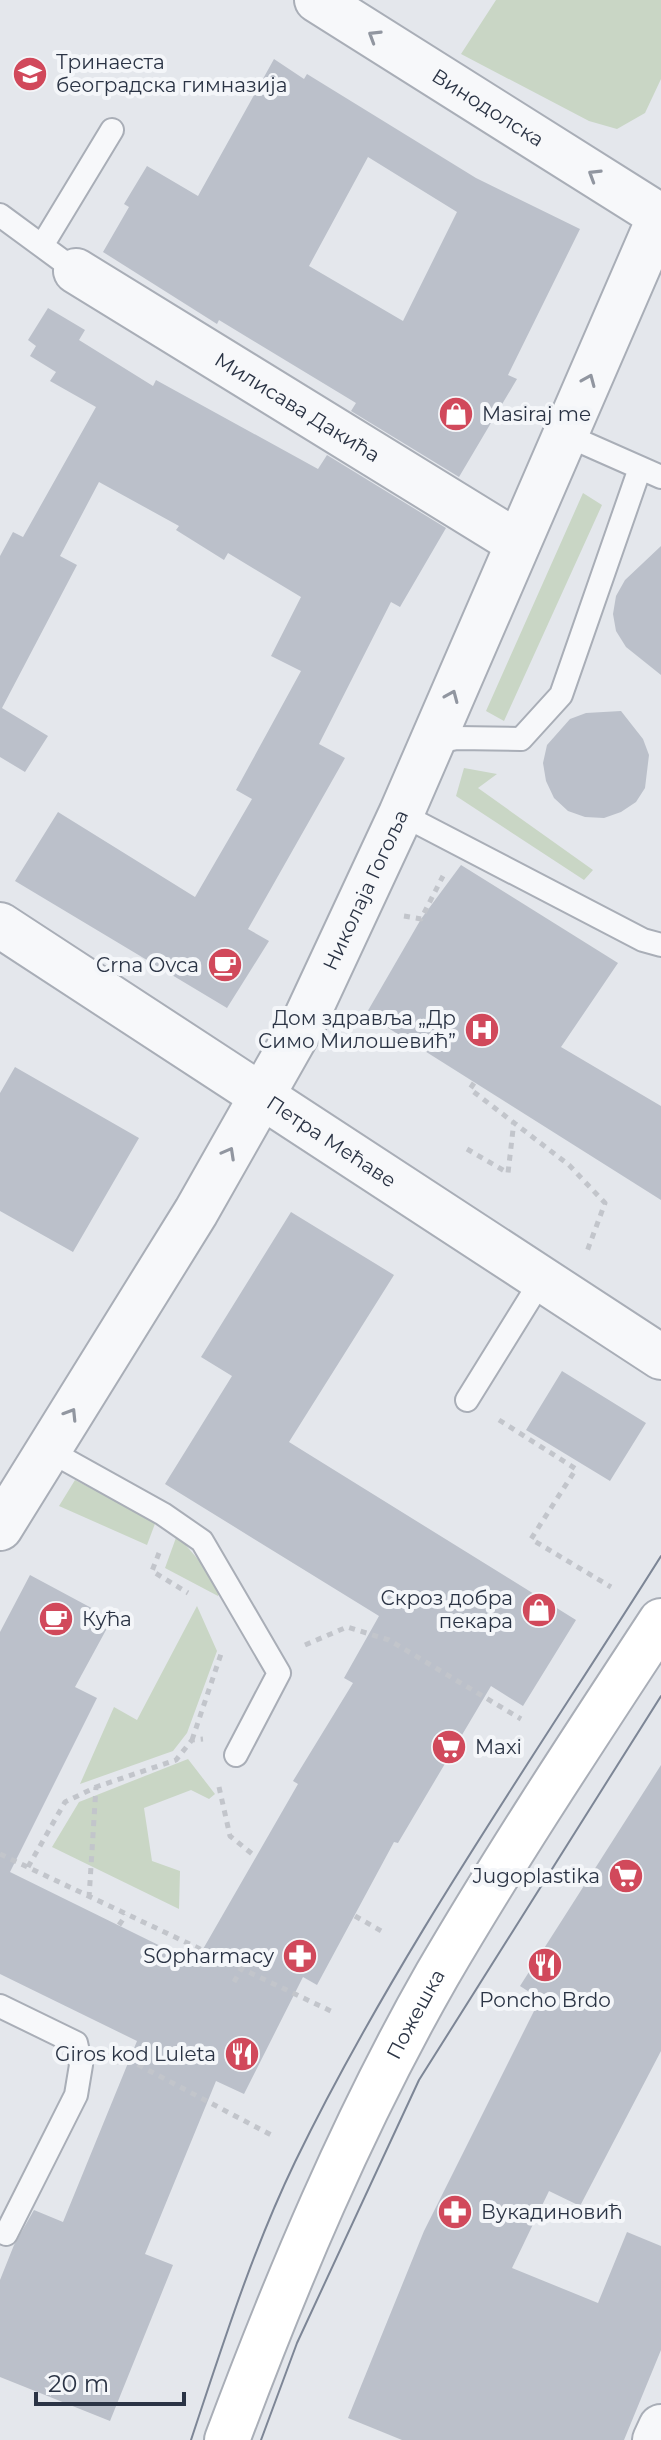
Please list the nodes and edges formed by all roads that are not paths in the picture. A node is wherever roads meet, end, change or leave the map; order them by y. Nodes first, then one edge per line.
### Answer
1 (317, 0) edge
2 (112, 130) dead end
3 (0, 215) edge
4 (661, 215) edge
5 (59, 258) junction
6 (566, 435) junction
7 (640, 468) junction
8 (661, 477) edge
9 (518, 543) junction
10 (431, 743) junction
11 (401, 814) junction
12 (4, 936) edge
13 (661, 945) edge
14 (264, 1096) junction
15 (542, 1279) junction
16 (661, 1357) edge
17 (467, 1400) road end
18 (48, 1450) junction
19 (12, 1484) edge
20 (0, 1528) edge
21 (661, 1621) edge
22 (241, 1746) road end
23 (0, 2006) edge
24 (6, 2234) dead end
25 (661, 2427) edge
26 (227, 2440) edge
27 (655, 2440) edge

4 -> 1 street, Винодолска
2 - 5 lane
3 - 5 lane
6 -> 4 street, Николаја Гогоља
5 - 9 street, Милисава Дакића
6 - 7 lane
6 - 9 street, Николаја Гогоља
7 - 8 lane
7 - 10 lane
10 -> 9 street, Николаја Гогоља
10 - 11 street, Николаја Гогоља
11 - 13 lane
11 - 14 street, Николаја Гогоља
12 - 14 street, Петра Мећаве
14 - 15 street, Петра Мећаве
18 -> 14 street, Николаја Гогоља
15 - 16 street, Петра Мећаве
15 - 17 lane
18 - 19 street, Николаја Гогоља
18 - 22 lane
19 - 20 street, Николаја Гогоља
21 - 26 main road, Пожешка
23 - 24 lane
25 - 27 street

